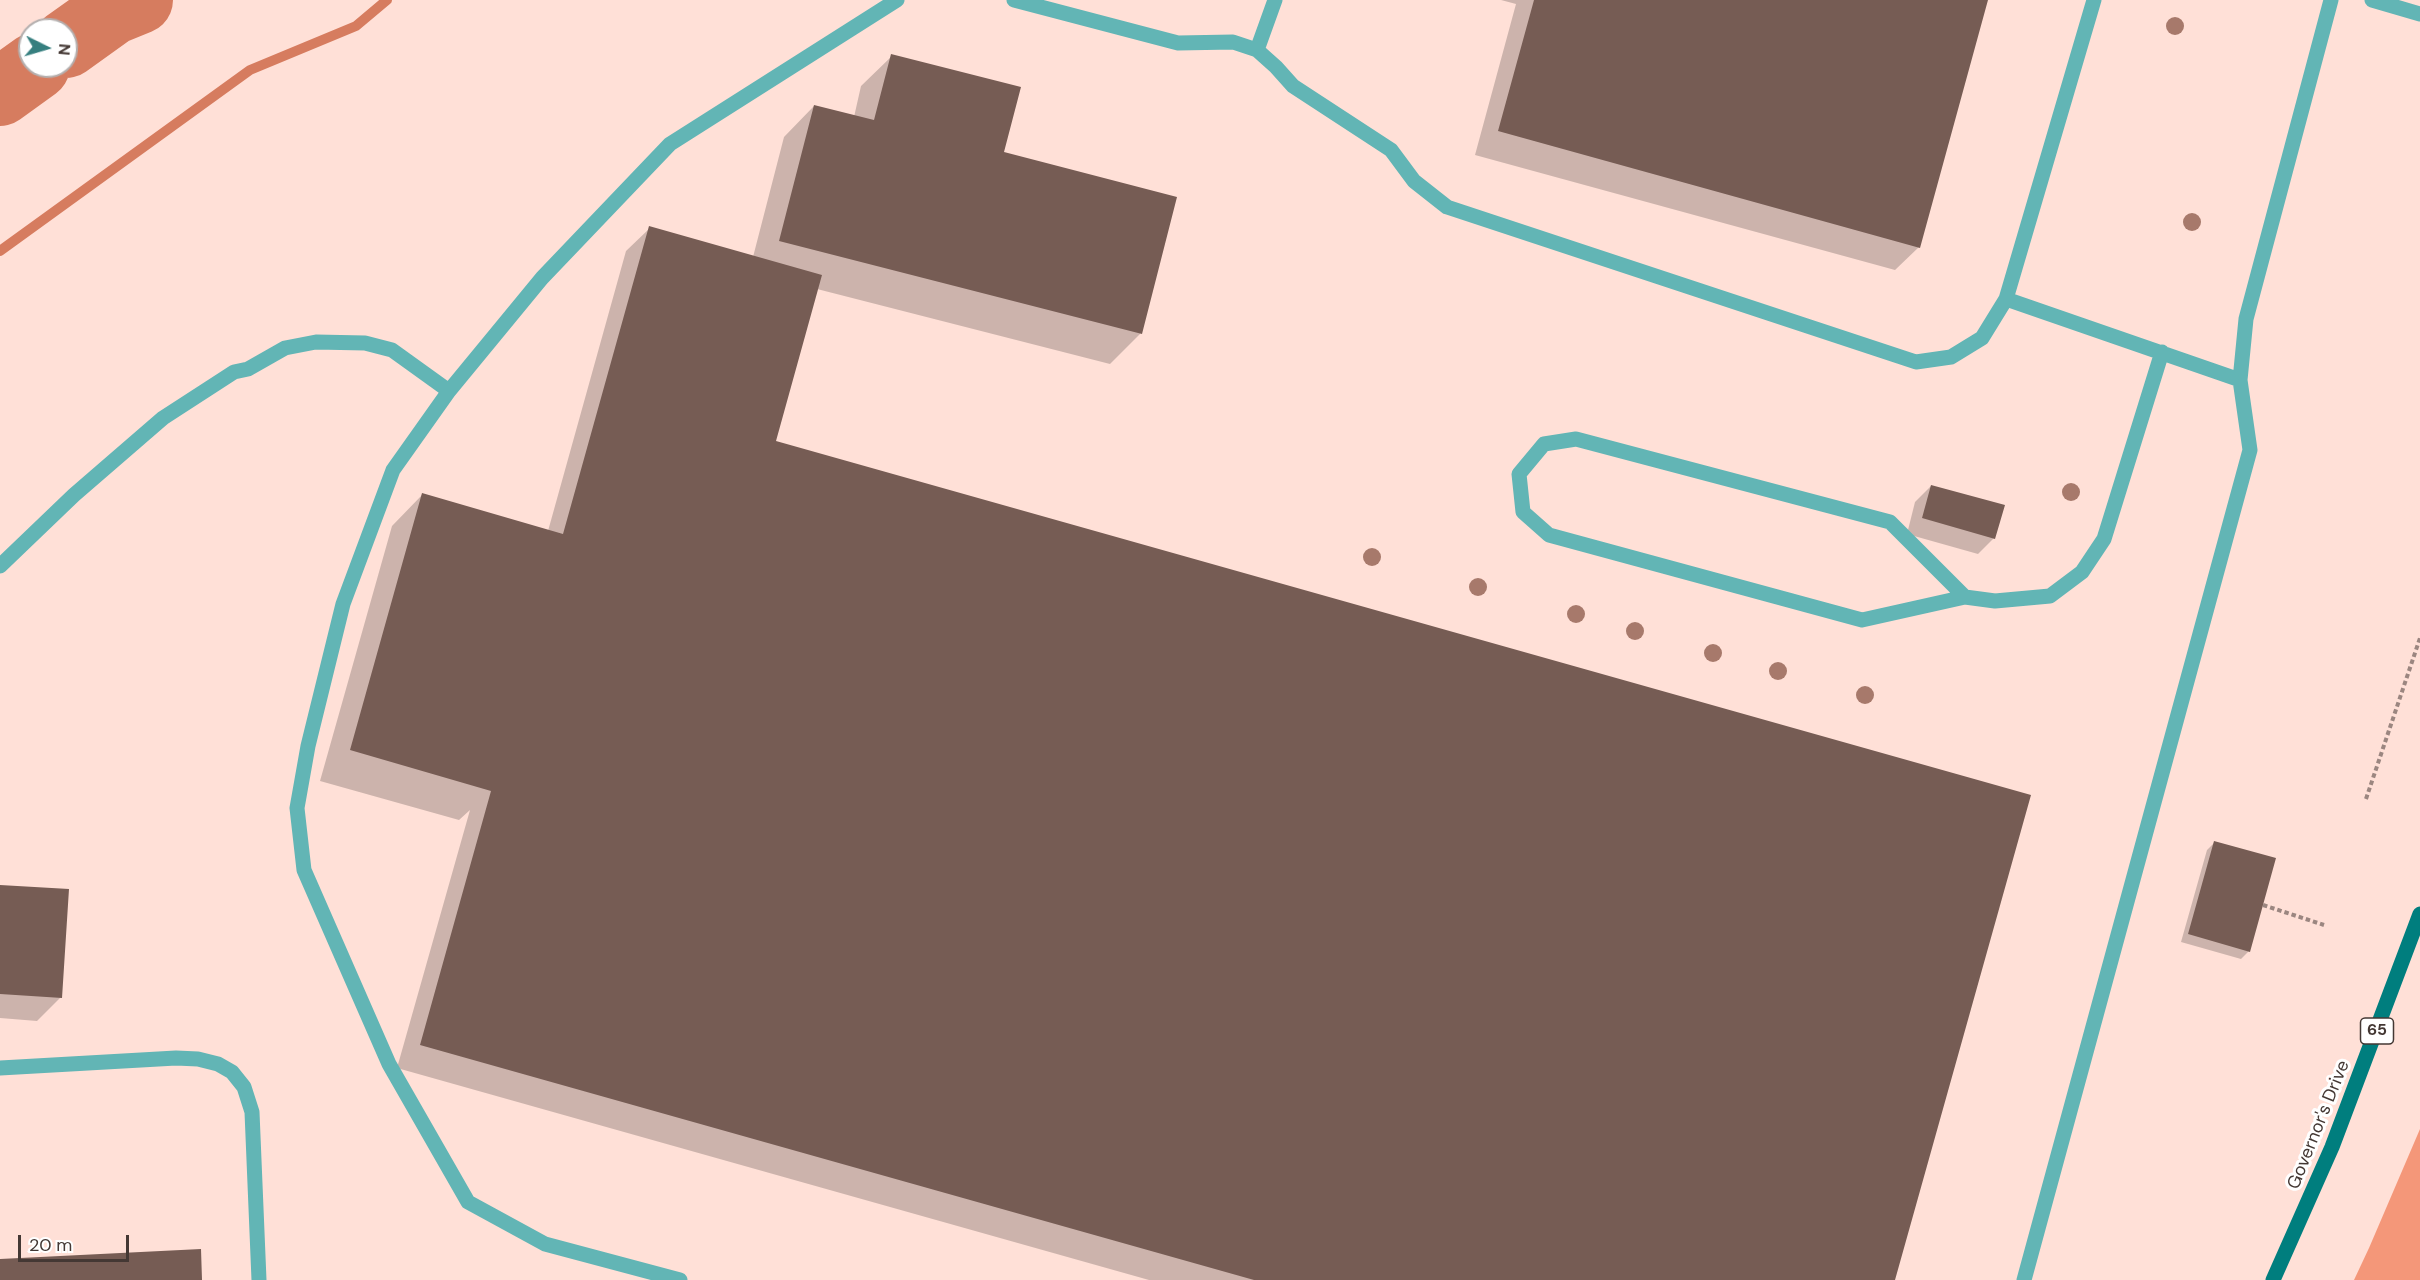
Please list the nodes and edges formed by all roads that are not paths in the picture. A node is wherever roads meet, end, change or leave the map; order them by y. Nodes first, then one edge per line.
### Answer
1 (897, 0) edge
2 (1014, 0) edge
3 (1275, 0) edge
4 (2094, 0) edge
5 (2331, 0) edge
6 (2372, 0) edge
7 (2404, 4) edge
8 (2420, 14) edge
9 (1257, 50) junction
10 (2006, 299) junction
11 (2162, 352) junction
12 (2240, 380) junction
13 (449, 390) junction
14 (0, 566) edge
15 (1965, 597) junction
16 (2420, 914) edge
17 (0, 1068) edge
18 (259, 1280) edge
19 (680, 1280) edge
20 (2024, 1280) edge
21 (2273, 1280) edge

1 - 13 lane
2 - 9 lane
3 - 9 lane
4 - 10 lane
5 - 12 lane
6 - 7 lane
7 - 8 lane
9 - 10 lane
10 - 11 lane
11 - 12 lane
11 - 15 lane
12 - 20 lane
13 - 14 lane
13 - 19 lane
15 - 15 lane
16 - 21 main road, Governor's Drive / 65
17 - 18 lane

